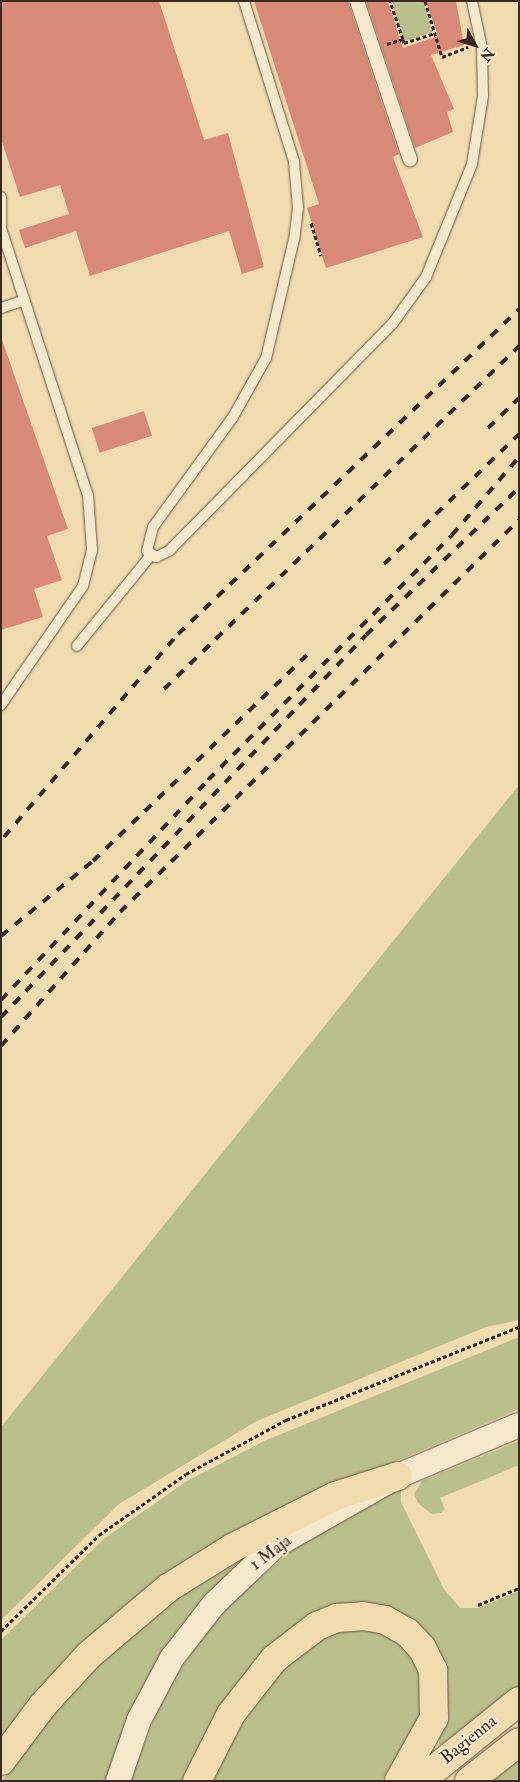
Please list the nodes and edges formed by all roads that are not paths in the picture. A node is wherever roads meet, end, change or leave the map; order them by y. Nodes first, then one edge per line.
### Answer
1 (244, 1) edge
2 (357, 1) edge
3 (472, 1) edge
4 (410, 159) dead end
5 (1, 197) edge
6 (1, 227) edge
7 (25, 300) junction
8 (1, 308) edge
9 (150, 554) junction
10 (77, 646) dead end
11 (1, 705) edge
12 (519, 1425) edge
13 (398, 1476) junction
14 (519, 1701) edge
15 (519, 1742) edge
16 (1, 1761) edge
17 (118, 1781) edge
18 (197, 1781) edge
19 (399, 1781) edge
20 (420, 1781) edge
21 (469, 1781) edge

1 - 9 lane
2 - 4 street
3 - 9 lane
5 - 6 lane
6 - 7 lane
7 - 8 lane
7 - 11 lane
9 - 10 lane
12 - 13 street, 1 Maja
13 - 16 main road
13 - 17 street, 1 Maja
14 - 20 main road, Bagienna
15 - 21 main road, Bagienna
18 - 19 main road

